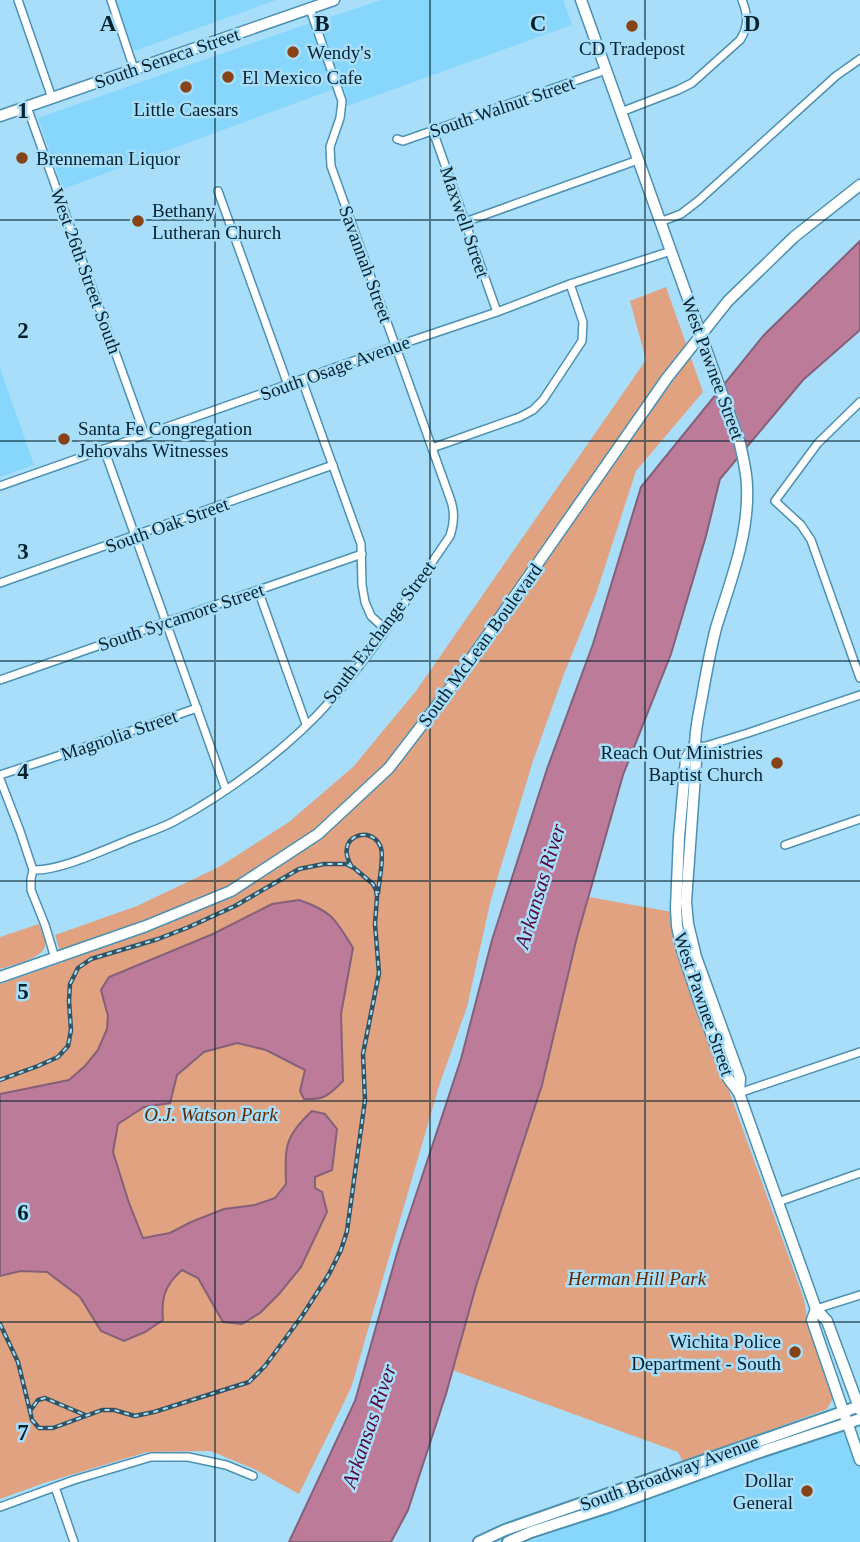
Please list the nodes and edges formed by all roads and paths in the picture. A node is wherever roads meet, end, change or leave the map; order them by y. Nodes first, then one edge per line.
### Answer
1 (18, 0) edge
2 (111, 0) edge
3 (334, 0) edge
4 (581, 0) edge
5 (742, 0) edge
6 (310, 9) junction
7 (860, 59) edge
8 (134, 69) junction
9 (606, 70) junction
10 (52, 98) junction
11 (27, 107) junction
12 (621, 112) junction
13 (0, 116) edge
14 (433, 131) junction
15 (397, 139) dead end
16 (638, 160) junction
17 (860, 185) edge
18 (218, 191) dead end
19 (464, 222) junction
20 (660, 222) junction
21 (671, 251) junction
22 (570, 285) junction
23 (496, 312) junction
24 (701, 335) junction
25 (396, 346) junction
26 (302, 380) junction
27 (288, 385) junction
28 (860, 402) edge
29 (145, 435) junction
30 (432, 448) junction
31 (104, 449) junction
32 (333, 465) junction
33 (0, 486) edge
34 (454, 518) joint
35 (136, 536) junction
36 (362, 554) junction
37 (0, 583) edge
38 (258, 590) junction
39 (167, 622) junction
40 (385, 629) junction
41 (860, 678) edge
42 (0, 680) edge
43 (860, 695) edge
44 (197, 708) junction
45 (306, 724) junction
46 (694, 747) junction
47 (0, 777) edge
48 (226, 790) junction
49 (860, 819) edge
50 (785, 845) dead end
51 (33, 870) junction
52 (55, 958) junction
53 (0, 977) edge
54 (860, 1052) edge
55 (739, 1093) junction
56 (860, 1173) edge
57 (778, 1202) junction
58 (860, 1295) edge
59 (816, 1310) junction
60 (860, 1408) edge
61 (843, 1412) junction
62 (860, 1419) edge
63 (847, 1423) junction
64 (860, 1460) edge
65 (254, 1476) dead end
66 (55, 1487) junction
67 (0, 1507) edge
68 (507, 1538) edge
69 (74, 1542) edge
70 (480, 1542) edge

1 - 10 street
2 - 8 street
3 - 6 main road, South Seneca Street
4 - 9 main road, West Pawnee Street
5 - 12 street
6 - 8 main road, South Seneca Street
6 - 25 street, Savannah Street
7 - 20 street
8 - 10 main road, South Seneca Street
9 - 12 main road, West Pawnee Street
9 - 14 street, South Walnut Street
10 - 11 main road, South Seneca Street
11 - 13 main road, South Seneca Street
11 - 29 street, West 26th Street South
12 - 16 main road, West Pawnee Street
14 - 15 street, South Walnut Street
14 - 19 street, Maxwell Street
16 - 19 street
16 - 20 main road, West Pawnee Street
17 - 24 main road, South McLean Boulevard
18 - 27 street
19 - 23 street, Maxwell Street
20 - 21 main road, West Pawnee Street
21 - 22 street, South Osage Avenue
21 - 24 main road, West Pawnee Street
22 - 23 street, South Osage Avenue
22 - 30 street
23 - 25 street, South Osage Avenue
24 - 46 main road, West Pawnee Street
24 - 52 main road, South McLean Boulevard
25 - 26 street, South Osage Avenue
25 - 30 street, Savannah Street
26 - 27 street, South Osage Avenue
26 - 32 street
27 - 29 street, South Osage Avenue
28 - 41 street
29 - 31 street, South Osage Avenue
30 - 34 street, Savannah Street
31 - 33 street, South Osage Avenue
31 - 35 street
32 - 35 street, South Oak Street
32 - 36 street
34 - 40 street, South Exchange Street
35 - 37 street, South Oak Street
35 - 39 street
36 - 38 street, South Sycamore Street
36 - 40 street
38 - 39 street, South Sycamore Street
38 - 45 street
39 - 42 street, South Sycamore Street
39 - 44 street
40 - 45 street, South Exchange Street
43 - 46 street
44 - 47 street, Magnolia Street
44 - 48 street
45 - 48 street, South Exchange Street
46 - 55 main road, West Pawnee Street
47 - 51 street
48 - 51 street, South Exchange Street
49 - 50 street
51 - 52 street
52 - 53 main road, South McLean Boulevard
54 - 55 street
55 - 57 main road, West Pawnee Street
56 - 57 street
57 - 59 main road, West Pawnee Street
58 - 59 street
59 - 60 main road
59 - 61 main road
60 - 61 main road, South Broadway Avenue
61 - 63 main road
61 - 68 main road, South Broadway Avenue
62 - 63 main road, South Broadway Avenue
63 - 64 main road
63 - 68 main road, South Broadway Avenue
65 - 66 street
66 - 67 street
66 - 69 street
68 - 70 main road, South Broadway Avenue

